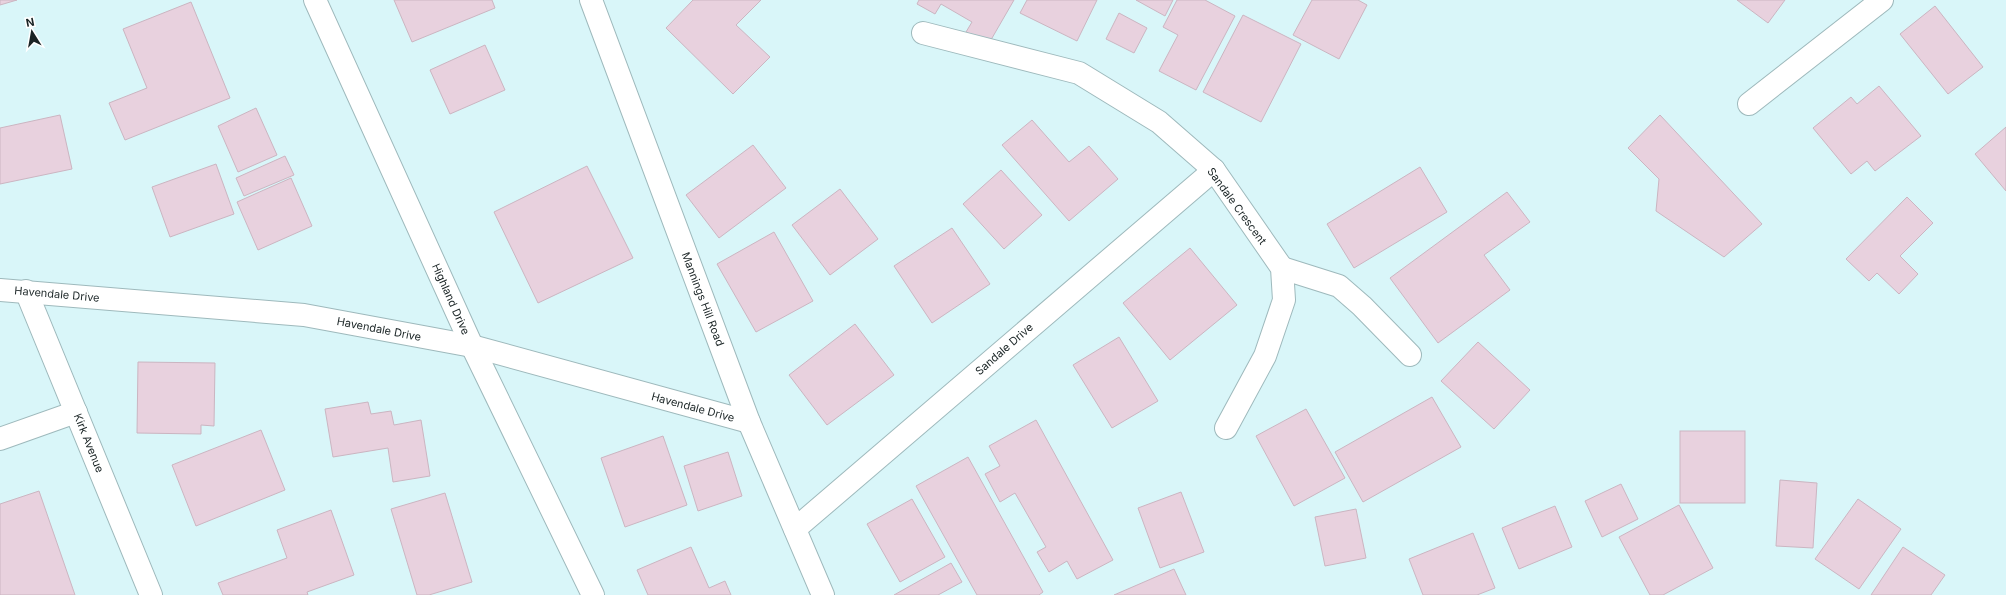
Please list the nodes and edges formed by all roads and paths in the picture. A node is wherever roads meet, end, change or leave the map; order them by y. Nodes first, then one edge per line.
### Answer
1 (315, 0) edge
2 (591, 0) edge
3 (1882, 0) edge
4 (923, 33) dead end
5 (1749, 104) dead end
6 (1214, 170) junction
7 (1282, 268) junction
8 (0, 290) edge
9 (26, 291) junction
10 (472, 346) junction
11 (1410, 355) dead end
12 (76, 412) junction
13 (749, 422) junction
14 (1226, 428) dead end
15 (0, 439) edge
16 (795, 529) junction
17 (151, 595) edge
18 (593, 595) edge
19 (823, 595) edge

1 - 10 street, Highland Drive
2 - 13 street, Mannings Hill Road
3 - 5 street
4 - 6 street, Sandale Crescent
6 - 7 street, Sandale Crescent
6 - 16 street, Sandale Drive
7 - 11 street
7 - 14 street
8 - 9 street, Havendale Drive
9 - 10 street, Havendale Drive
9 - 12 street, Kirk Avenue
10 - 13 street, Havendale Drive
10 - 18 street, Highland Drive
12 - 15 street
12 - 17 street, Kirk Avenue
13 - 16 street, Mannings Hill Road
16 - 19 street, Mannings Hill Road

